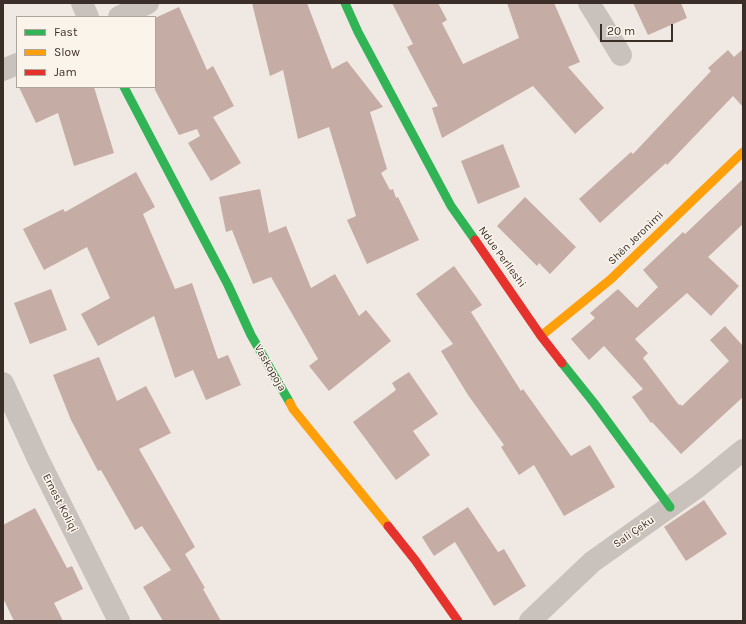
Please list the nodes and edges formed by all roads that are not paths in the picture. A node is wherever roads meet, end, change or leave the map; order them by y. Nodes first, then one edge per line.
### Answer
1 (82, 3) edge
2 (148, 3) edge
3 (344, 3) edge
4 (590, 3) edge
5 (88, 16) edge
6 (121, 16) edge
7 (621, 55) dead end
8 (16, 64) edge
9 (3, 70) edge
10 (125, 88) edge
11 (743, 152) edge
12 (541, 336) junction
13 (3, 383) edge
14 (741, 457) edge
15 (670, 507) junction
16 (119, 621) edge
17 (458, 621) edge
18 (530, 621) edge

1 - 5 street
2 - 6 street
3 - 12 street, Ndue Perlleshi
4 - 7 street
8 - 9 street
10 - 17 street, Vaskopoja
11 - 12 street, Shën Jeronimi
12 - 15 street, Ndue Perlleshi
13 - 16 street, Ernest Koliqi
14 - 15 street, Sali Çeku
15 - 18 street, Sali Çeku

